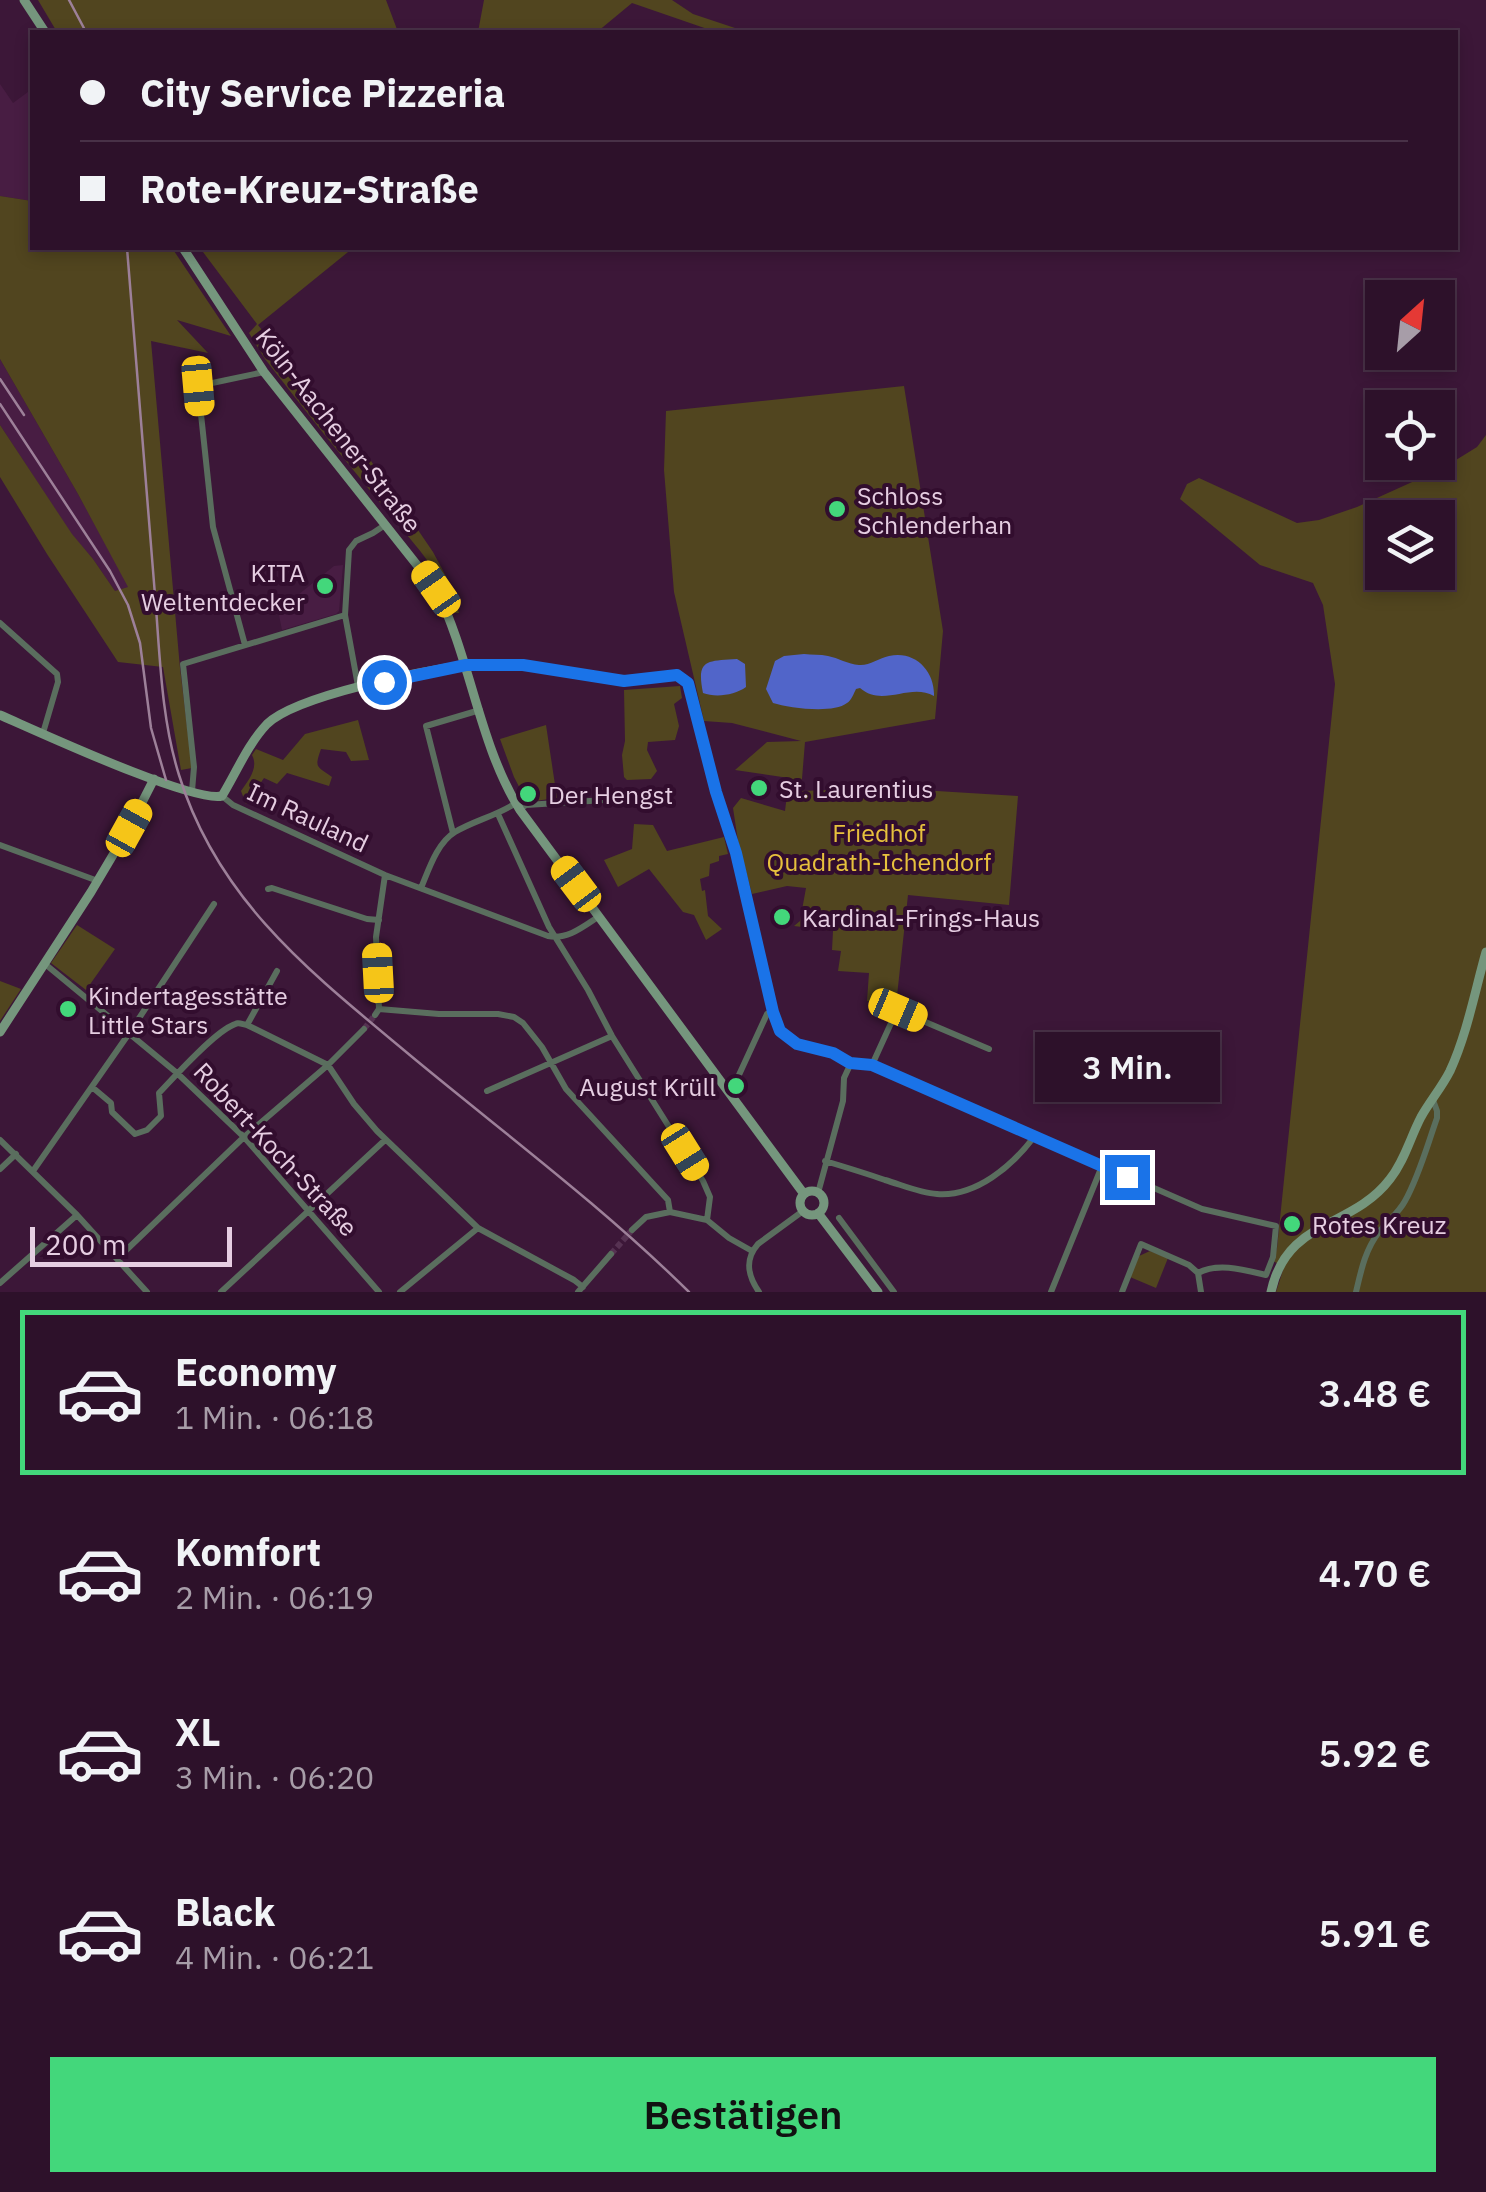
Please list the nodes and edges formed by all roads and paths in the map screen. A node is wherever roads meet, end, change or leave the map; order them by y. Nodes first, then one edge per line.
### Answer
1 (24, 0) edge
2 (44, 30) edge
3 (184, 250) edge
4 (264, 372) junction
5 (386, 524) junction
6 (344, 616) junction
7 (0, 623) edge
8 (245, 645) junction
9 (466, 665) junction
10 (358, 687) junction
11 (480, 710) junction
12 (0, 715) edge
13 (43, 733) junction
14 (154, 780) junction
15 (192, 792) junction
16 (222, 796) junction
17 (653, 797) dead end
18 (518, 807) junction
19 (498, 814) junction
20 (453, 833) junction
21 (0, 845) edge
22 (385, 875) junction
23 (98, 881) junction
24 (420, 888) junction
25 (268, 890) dead end
26 (214, 904) dead end
27 (600, 916) junction
28 (378, 920) junction
29 (556, 938) junction
30 (1486, 952) edge
31 (45, 964) junction
32 (277, 971) dead end
33 (773, 1012) junction
34 (247, 1024) junction
35 (364, 1029) tunnel mouth
36 (0, 1032) edge
37 (130, 1032) junction
38 (612, 1036) junction
39 (990, 1049) dead end
40 (552, 1063) junction
41 (850, 1063) junction
42 (872, 1065) junction
43 (328, 1066) junction
44 (178, 1072) junction
45 (726, 1086) junction
46 (92, 1087) junction
47 (487, 1091) dead end
48 (1432, 1099) junction
49 (244, 1137) junction
50 (1034, 1137) junction
51 (0, 1140) edge
52 (385, 1140) junction
53 (16, 1154) junction
54 (826, 1162) junction
55 (1102, 1166) junction
56 (0, 1169) edge
57 (33, 1172) junction
58 (818, 1192) junction
59 (804, 1194) junction
60 (309, 1210) junction
61 (803, 1211) junction
62 (670, 1212) junction
63 (818, 1213) junction
64 (77, 1214) junction
65 (839, 1218) dead end
66 (707, 1220) junction
67 (478, 1228) junction
68 (632, 1230) tunnel mouth
69 (858, 1246) junction
70 (845, 1248) junction
71 (752, 1251) junction
72 (612, 1254) tunnel mouth
73 (118, 1258) junction
74 (1198, 1273) junction
75 (0, 1283) edge
76 (140, 1284) junction
77 (582, 1290) edge
78 (129, 1292) edge
79 (148, 1292) edge
80 (221, 1292) edge
81 (378, 1292) edge
82 (400, 1292) edge
83 (759, 1292) edge
84 (878, 1292) edge
85 (894, 1292) edge
86 (1051, 1292) edge
87 (1122, 1292) edge
88 (1201, 1292) edge
89 (1271, 1292) edge
90 (1356, 1292) edge

1 - 2 main road
3 - 4 main road, Köln-Aachener-Straße
4 - 5 main road, Köln-Aachener-Straße
4 - 8 street
5 - 6 street
5 - 9 main road, Köln-Aachener-Straße
6 - 8 street
6 - 10 street
7 - 13 street
8 - 15 street
9 - 10 main road
9 - 11 main road, Köln-Aachener-Straße
9 - 33 street
10 - 16 main road
11 - 18 main road, Köln-Aachener-Straße
11 - 20 street
12 - 13 main road, Im Rauland
13 - 14 main road, Im Rauland
14 - 15 main road, Im Rauland
14 - 23 main road
15 - 16 main road, Im Rauland
16 - 22 street, Im Rauland
17 - 18 street
18 - 19 street
18 - 27 main road, Köln-Aachener-Straße
19 - 20 street
19 - 29 street
20 - 24 street
21 - 23 street
22 - 24 street, Im Rauland
22 - 28 street
23 - 31 main road
24 - 29 street, Im Rauland
25 - 28 street
26 - 37 street
27 - 29 street
27 - 45 main road, Köln-Aachener-Straße
28 - 40 street
29 - 38 street
30 - 48 main road
31 - 36 main road
31 - 37 street, Robert-Koch-Straße
32 - 34 street
33 - 41 street
33 - 45 street
34 - 43 street
34 - 44 street
35 - 43 street
37 - 44 street, Robert-Koch-Straße
37 - 46 street
38 - 40 street
38 - 66 street
39 - 42 street
40 - 47 street
40 - 62 street
41 - 42 street
41 - 54 street
42 - 50 street
43 - 49 street
43 - 52 street
44 - 46 street
44 - 49 street, Robert-Koch-Straße
45 - 59 main road, Köln-Aachener-Straße
46 - 57 street
48 - 89 main road
48 - 90 street
49 - 60 street, Robert-Koch-Straße
49 - 73 street
50 - 54 street
50 - 55 street
51 - 53 street
52 - 60 street
52 - 67 street
53 - 56 street
53 - 57 street
54 - 58 street
55 - 74 street
55 - 86 street
57 - 64 street
58 - 59 main road
58 - 63 main road
59 - 61 main road
60 - 80 street
60 - 81 street, Robert-Koch-Straße
61 - 63 main road
61 - 71 street
62 - 66 street
62 - 68 street
63 - 70 main road
64 - 73 street
64 - 75 street
65 - 69 street
66 - 71 street
67 - 77 street
67 - 82 street
69 - 70 street
69 - 85 street
70 - 84 main road
71 - 83 street
72 - 77 street
73 - 76 street
74 - 87 street
74 - 88 street
76 - 78 street
76 - 79 street

